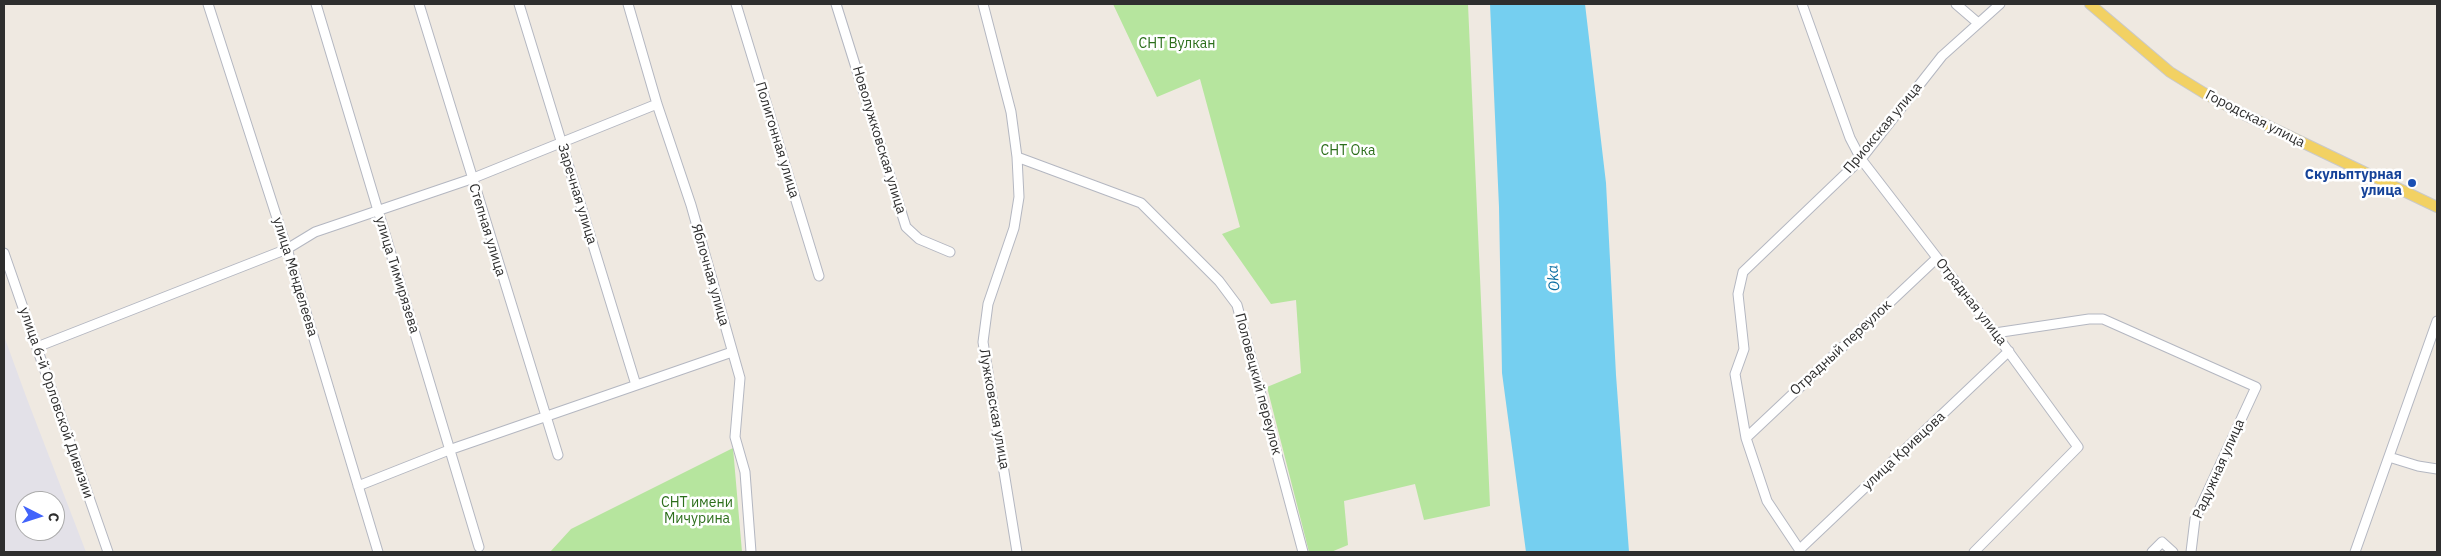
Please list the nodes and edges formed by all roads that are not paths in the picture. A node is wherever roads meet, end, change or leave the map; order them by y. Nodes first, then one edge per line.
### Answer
1 (208, 4) edge
2 (316, 4) edge
3 (418, 4) edge
4 (518, 4) edge
5 (628, 4) edge
6 (736, 4) edge
7 (836, 4) edge
8 (983, 4) edge
9 (1802, 4) edge
10 (1956, 4) edge
11 (2000, 4) edge
12 (2090, 4) edge
13 (1978, 23) junction
14 (657, 104) junction
15 (561, 143) junction
16 (1017, 157) junction
17 (1861, 159) junction
18 (471, 179) junction
19 (2437, 208) edge
20 (378, 210) junction
21 (287, 249) junction
22 (950, 252) dead end
23 (4, 253) edge
24 (1938, 258) junction
25 (818, 276) dead end
26 (2437, 321) edge
27 (1995, 333) junction
28 (37, 348) junction
29 (2009, 351) junction
30 (732, 352) junction
31 (636, 384) junction
32 (546, 418) junction
33 (1746, 438) junction
34 (449, 450) junction
35 (558, 455) dead end
36 (2389, 457) junction
37 (2437, 469) edge
38 (358, 486) junction
39 (479, 547) dead end
40 (1800, 551) edge
41 (108, 552) edge
42 (378, 552) edge
43 (751, 552) edge
44 (1017, 552) edge
45 (1303, 552) edge
46 (1974, 552) edge
47 (2152, 552) edge
48 (2172, 552) edge
49 (2191, 552) edge
50 (2355, 552) edge

1 - 21 street, улица Менделеева
2 - 20 street, улица Тимирязева
3 - 18 street, Степная улица
4 - 15 street, Заречная улица
5 - 14 street, Яблочная улица
6 - 25 street, Полигонная улица
7 - 22 street, Новолужковская улица
8 - 16 street, Лужковская улица
9 - 17 street, Отрадная улица
10 - 13 street
11 - 13 street, Приокская улица
12 - 19 main road, Городская улица
13 - 17 street, Приокская улица
14 - 15 street
14 - 30 street, Яблочная улица
15 - 18 street
15 - 31 street, Заречная улица
16 - 44 street, Лужковская улица
16 - 45 street, Половецкий переулок
17 - 24 street, Отрадная улица
17 - 33 street, Приокская улица
18 - 20 street
18 - 32 street, Степная улица
20 - 21 street
20 - 34 street, улица Тимирязева
21 - 28 street
21 - 38 street, улица Менделеева
23 - 28 street, улица 6-й Орловской Дивизии
24 - 27 street, Отрадная улица
24 - 33 street, Отрадный переулок
26 - 36 street
27 - 29 street, Отрадная улица
27 - 49 street, Радужная улица
28 - 41 street, улица 6-й Орловской Дивизии
29 - 40 street, улица Кривцова
29 - 46 street, Отрадная улица
30 - 31 street
30 - 43 street, Яблочная улица
31 - 32 street
32 - 34 street
32 - 35 street, Степная улица
33 - 40 street
34 - 38 street
34 - 39 street, улица Тимирязева
36 - 37 street
36 - 50 street
38 - 42 street, улица Менделеева
47 - 48 street

